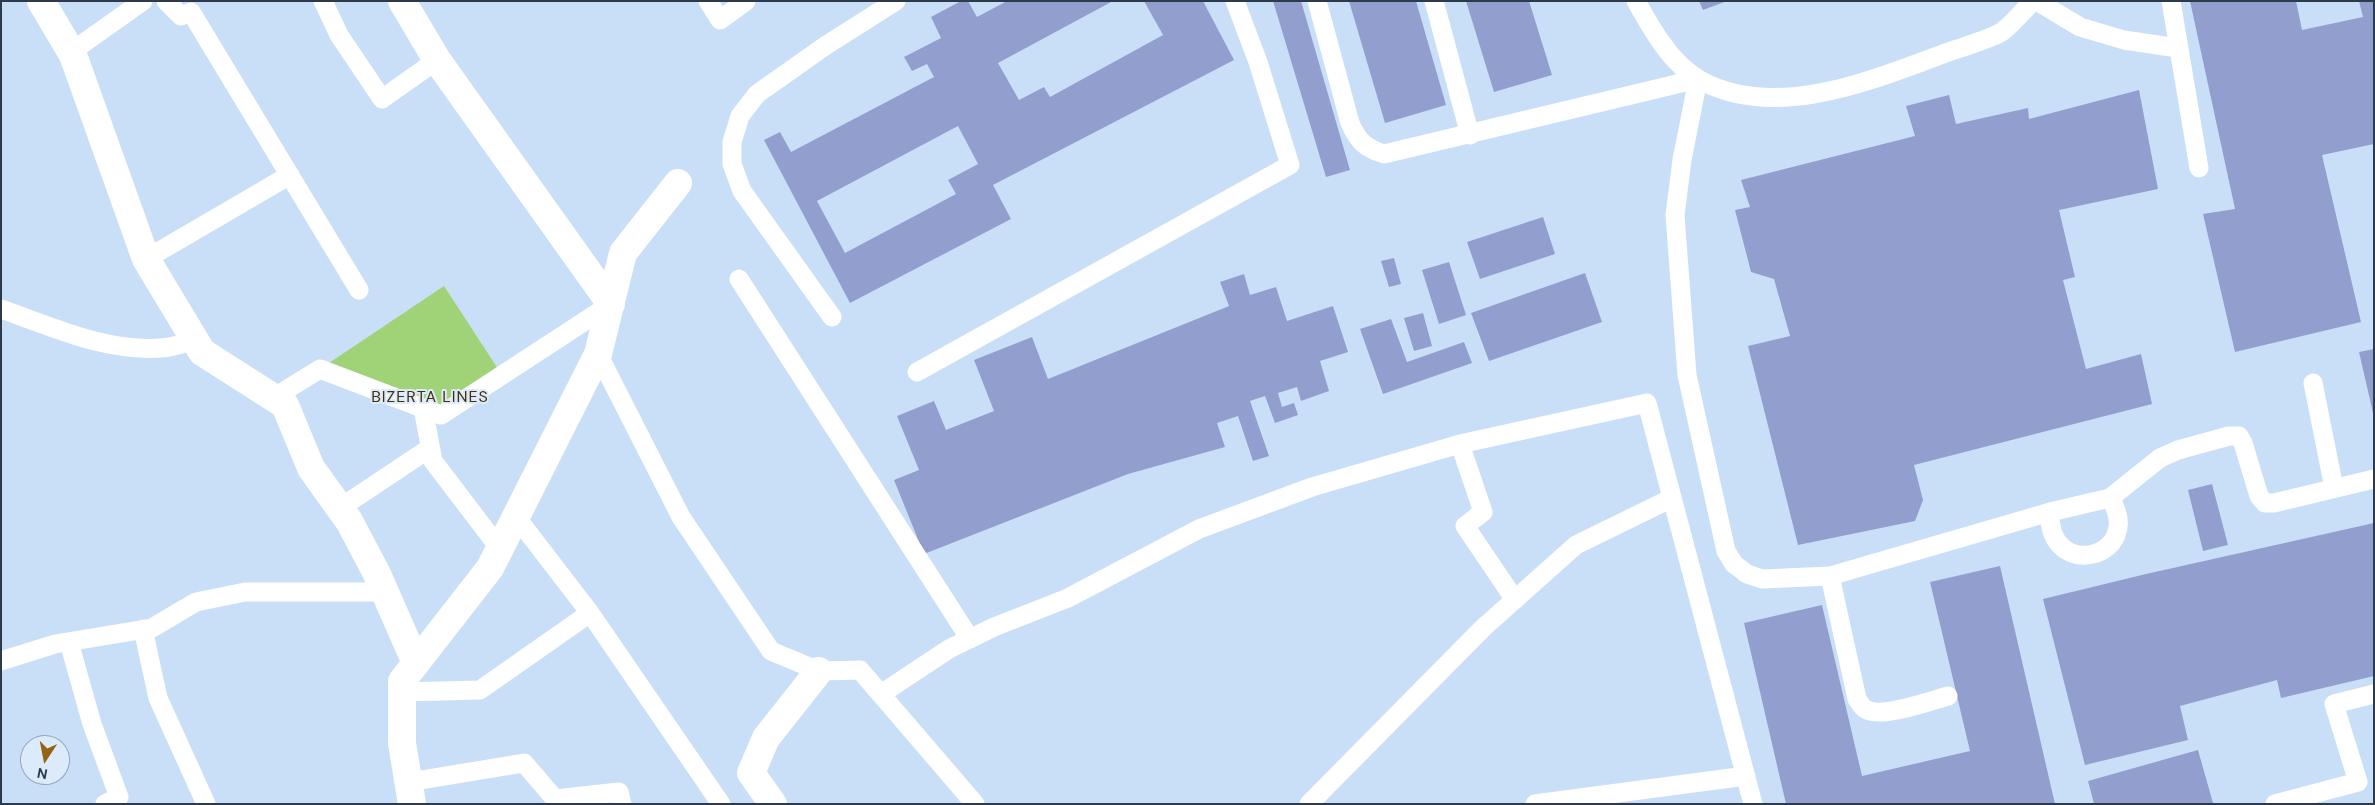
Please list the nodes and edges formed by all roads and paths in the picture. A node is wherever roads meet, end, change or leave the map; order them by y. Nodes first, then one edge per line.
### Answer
1 (41, 1) edge
2 (143, 1) edge
3 (166, 1) edge
4 (323, 1) edge
5 (402, 1) edge
6 (708, 1) edge
7 (746, 1) edge
8 (896, 1) edge
9 (1235, 1) edge
10 (1317, 1) edge
11 (1434, 1) edge
12 (1636, 1) edge
13 (2033, 1) edge
14 (2037, 1) edge
15 (2171, 1) edge
16 (2178, 48) junction
17 (71, 52) junction
18 (437, 60) junction
19 (1698, 80) junction
20 (1470, 135) junction
21 (2199, 168) dead end
22 (290, 175) junction
23 (678, 183) dead end
24 (146, 258) junction
25 (739, 280) dead end
26 (359, 290) dead end
27 (611, 304) junction
28 (1, 309) edge
29 (832, 317) dead end
30 (195, 340) junction
31 (598, 354) junction
32 (917, 372) dead end
33 (2313, 383) dead end
34 (273, 398) junction
35 (422, 408) junction
36 (1460, 444) junction
37 (430, 448) junction
38 (2374, 479) edge
39 (2334, 488) junction
40 (1672, 498) junction
41 (2110, 498) junction
42 (340, 508) junction
43 (2050, 512) junction
44 (517, 518) junction
45 (500, 549) junction
46 (1830, 576) junction
47 (385, 592) junction
48 (1515, 600) junction
49 (590, 613) junction
50 (142, 630) junction
51 (970, 639) junction
52 (69, 642) junction
53 (1, 661) edge
54 (416, 662) junction
55 (819, 671) junction
56 (402, 692) junction
57 (881, 694) junction
58 (2374, 694) edge
59 (1948, 696) dead end
60 (1746, 776) junction
61 (2366, 780) edge
62 (410, 793) edge
63 (2321, 798) edge
64 (771, 803) edge
65 (104, 804) edge
66 (206, 804) edge
67 (622, 804) edge
68 (720, 804) edge
69 (975, 804) edge
70 (1308, 804) edge
71 (1535, 804) edge
72 (1753, 804) edge
73 (2275, 804) edge

1 - 17 street
2 - 17 lane
3 - 22 lane
4 - 18 lane
5 - 18 street
6 - 7 lane
8 - 29 lane
9 - 32 lane
10 - 20 lane
11 - 20 lane
12 - 19 lane
13 - 19 lane
14 - 16 lane
15 - 16 lane
16 - 21 lane
17 - 24 street
18 - 27 street
19 - 20 lane
19 - 46 lane
22 - 24 lane
22 - 26 lane
23 - 27 street
24 - 30 street
25 - 51 lane
27 - 31 street
27 - 35 lane
28 - 30 lane
30 - 34 street
31 - 44 street
31 - 55 lane
33 - 39 lane
34 - 35 lane
34 - 42 street
35 - 37 lane
36 - 40 lane
36 - 48 lane
36 - 51 lane
37 - 42 lane
37 - 45 lane
38 - 39 lane
39 - 41 lane
40 - 48 lane
40 - 60 lane
41 - 43 lane
41 - 43 lane
42 - 47 street
43 - 46 lane
44 - 45 street
44 - 49 lane
45 - 54 street
46 - 59 lane
47 - 50 lane
47 - 54 street
48 - 70 lane
49 - 56 lane
49 - 68 lane
50 - 52 lane
50 - 66 lane
51 - 57 lane
52 - 53 lane
52 - 65 lane
54 - 56 street
55 - 57 lane
55 - 64 street
56 - 62 street
57 - 69 lane
58 - 61 lane
60 - 71 lane
60 - 72 lane
61 - 63 lane
62 - 67 lane
63 - 73 lane

